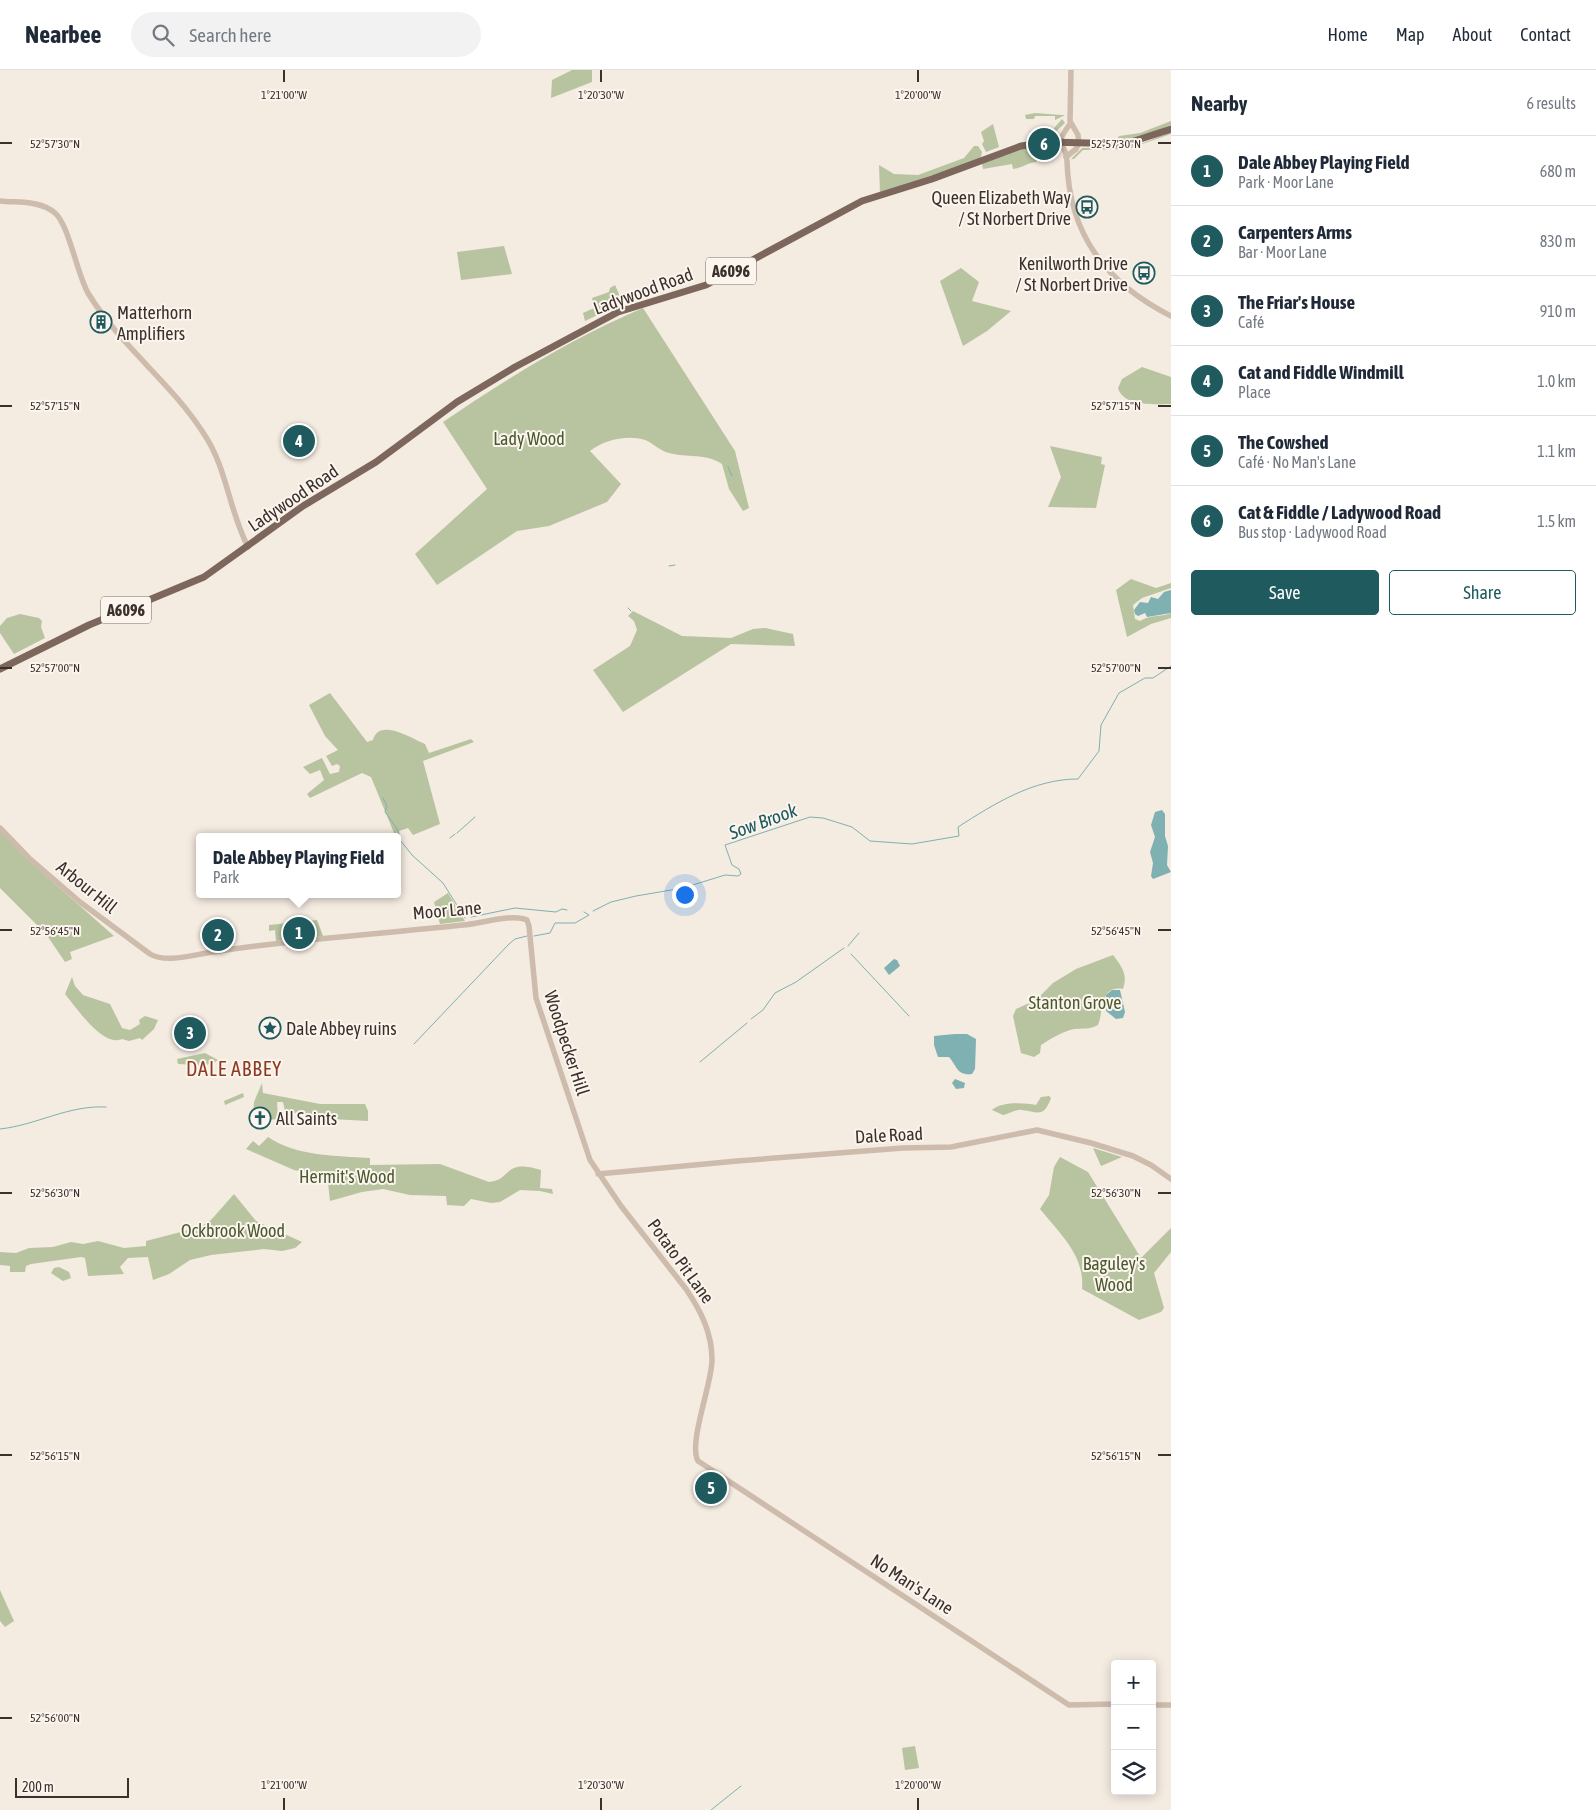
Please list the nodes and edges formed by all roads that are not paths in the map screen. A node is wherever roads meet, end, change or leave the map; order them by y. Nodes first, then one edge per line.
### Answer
1 (1072, 70) edge
2 (1070, 124) junction
3 (1171, 128) edge
4 (1060, 142) junction
5 (1079, 143) junction
6 (1066, 157) junction
7 (0, 201) edge
8 (1171, 316) edge
9 (248, 547) junction
10 (0, 669) edge
11 (0, 828) edge
12 (524, 919) joint
13 (164, 957) joint
14 (598, 1174) junction
15 (1171, 1179) edge
16 (700, 1464) joint
17 (1111, 1704) edge
18 (1156, 1705) edge
19 (1171, 1705) edge

1 - 2 street
2 - 4 street
2 - 5 street
3 - 5 main road, Ladywood Road / A6096
4 - 5 main road, Ladywood Road / A6096
4 - 6 street
4 - 9 main road, Ladywood Road / A6096
5 - 6 street
6 - 8 street
7 - 9 street
9 - 10 main road, A6096
11 - 13 street, Arbour Hill
12 - 13 street, Moor Lane
12 - 14 street, Woodpecker Hill
14 - 15 street, Dale Road
14 - 16 street, Potato Pit Lane
16 - 17 street, No Man's Lane
18 - 19 street

